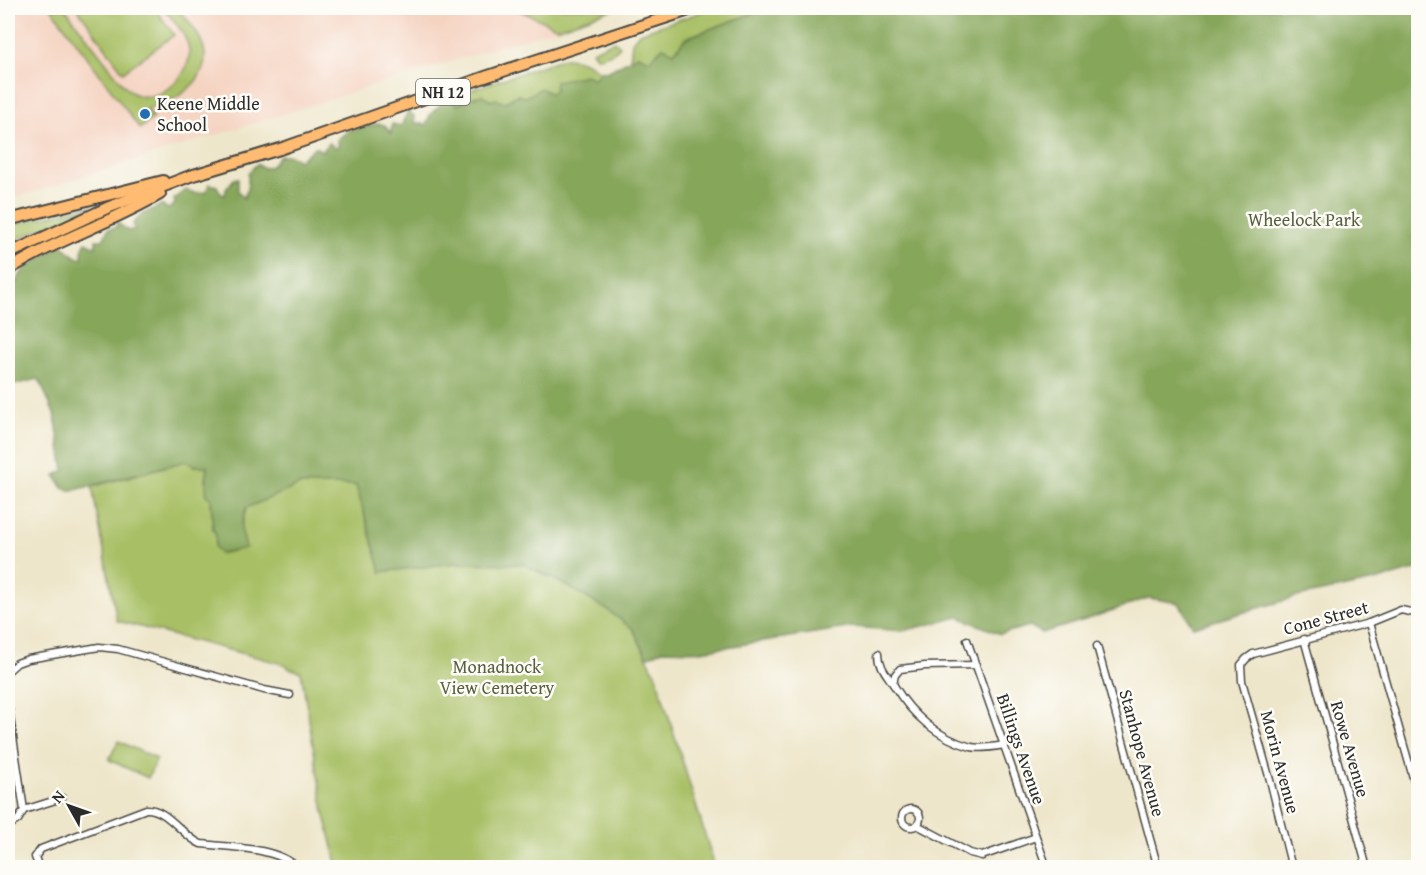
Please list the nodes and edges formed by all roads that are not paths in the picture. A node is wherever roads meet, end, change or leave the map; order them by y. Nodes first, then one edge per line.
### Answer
1 (695, 8) edge
2 (190, 176) junction
3 (8, 220) edge
4 (8, 254) edge
5 (8, 270) edge
6 (1419, 618) edge
7 (1369, 623) junction
8 (1304, 639) junction
9 (967, 640) dead end
10 (1097, 646) dead end
11 (879, 653) dead end
12 (1241, 665) joint
13 (976, 666) junction
14 (8, 671) edge
15 (893, 684) junction
16 (290, 695) dead end
17 (8, 704) edge
18 (1004, 745) junction
19 (1419, 795) edge
20 (62, 798) dead end
21 (24, 810) junction
22 (917, 825) dead end
23 (8, 826) edge
24 (1036, 837) junction
25 (39, 867) edge
26 (298, 867) edge
27 (1047, 867) edge
28 (1158, 867) edge
29 (1292, 867) edge
30 (1367, 867) edge

1 - 2 highway, NH 12
2 - 3 highway
2 - 4 highway, NH 12
2 - 5 highway
6 - 7 street, Cone Street
7 - 8 street, Cone Street
7 - 19 street
8 - 12 street, Cone Street
8 - 30 street, Rowe Avenue
9 - 13 street, Billings Avenue
10 - 28 street, Stanhope Avenue
11 - 15 street
12 - 29 street, Morin Avenue
13 - 15 street
13 - 18 street, Billings Avenue
14 - 16 street
15 - 18 street
17 - 21 street
18 - 24 street, Billings Avenue
20 - 21 street
21 - 23 street
22 - 24 street
24 - 27 street, Billings Avenue
25 - 26 street

